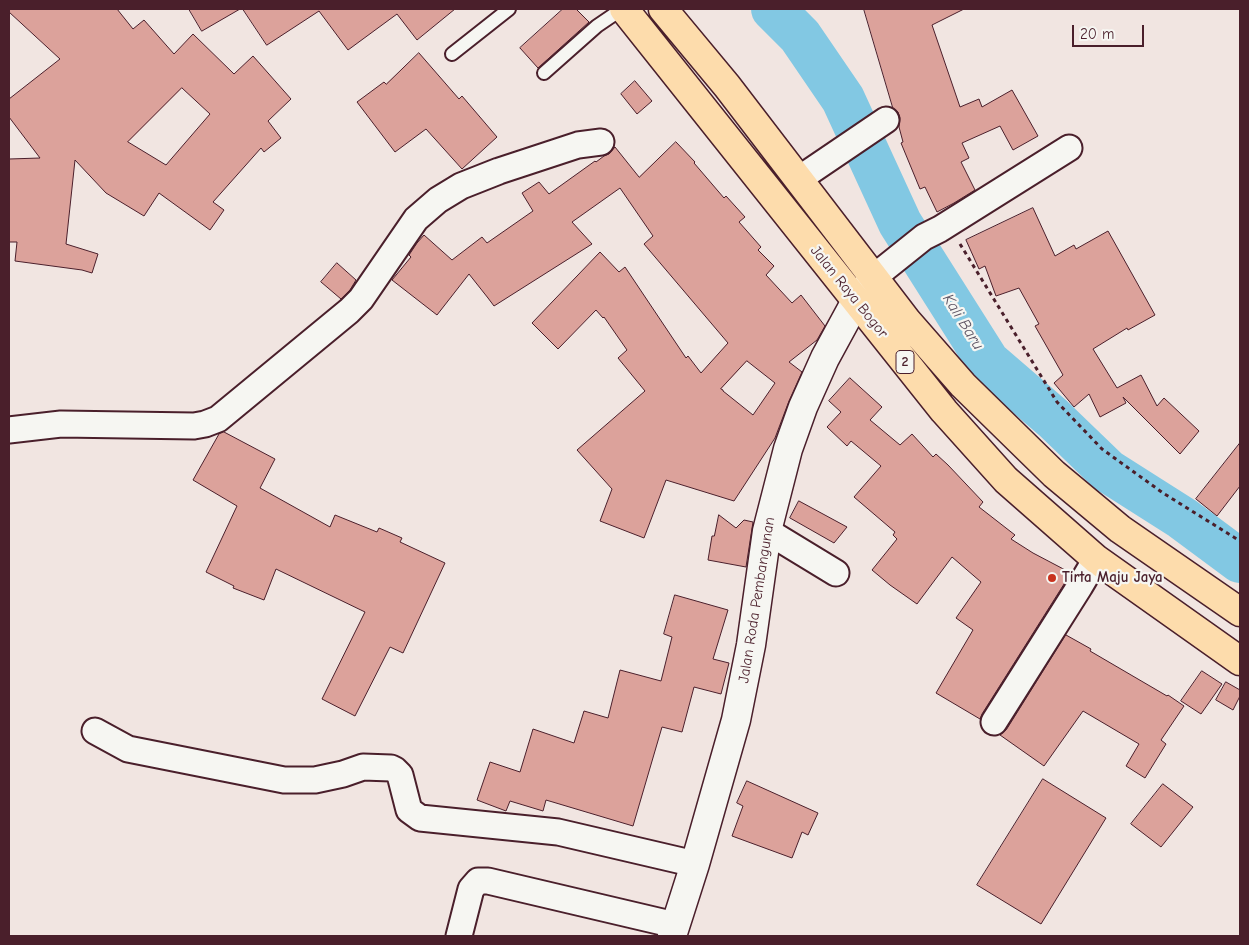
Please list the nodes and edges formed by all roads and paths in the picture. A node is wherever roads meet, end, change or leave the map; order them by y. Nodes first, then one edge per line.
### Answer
1 (509, 9) edge
2 (623, 9) edge
3 (663, 9) edge
4 (452, 54) dead end
5 (544, 73) dead end
6 (878, 125) dead end
7 (601, 142) dead end
8 (1069, 148) dead end
9 (809, 172) junction
10 (948, 224) junction
11 (883, 269) junction
12 (856, 301) junction
13 (9, 430) edge
14 (767, 531) junction
15 (1240, 541) edge
16 (1096, 559) junction
17 (836, 573) dead end
18 (1240, 612) edge
19 (1240, 660) edge
20 (994, 722) dead end
21 (95, 731) dead end
22 (695, 864) junction
23 (674, 931) edge
24 (459, 936) edge

1 - 4 lane
2 - 5 lane
2 - 12 highway, Jalan Raya Bogor / 2
3 - 9 highway, Jalan Raya Bogor / 2
6 - 9 street
7 - 13 street
8 - 10 street
9 - 11 highway, Jalan Raya Bogor / 2
10 - 11 street
10 - 15 path
11 - 12 street, Jalan Roda Pembangunan
11 - 18 highway, Jalan Raya Bogor / 2
12 - 14 street, Jalan Roda Pembangunan
12 - 16 highway, Jalan Raya Bogor / 2
14 - 17 street
14 - 22 street, Jalan Roda Pembangunan
16 - 19 highway, Jalan Raya Bogor / 2
16 - 20 street
21 - 22 street
22 - 23 street, Jalan Roda Pembangunan
23 - 24 street

